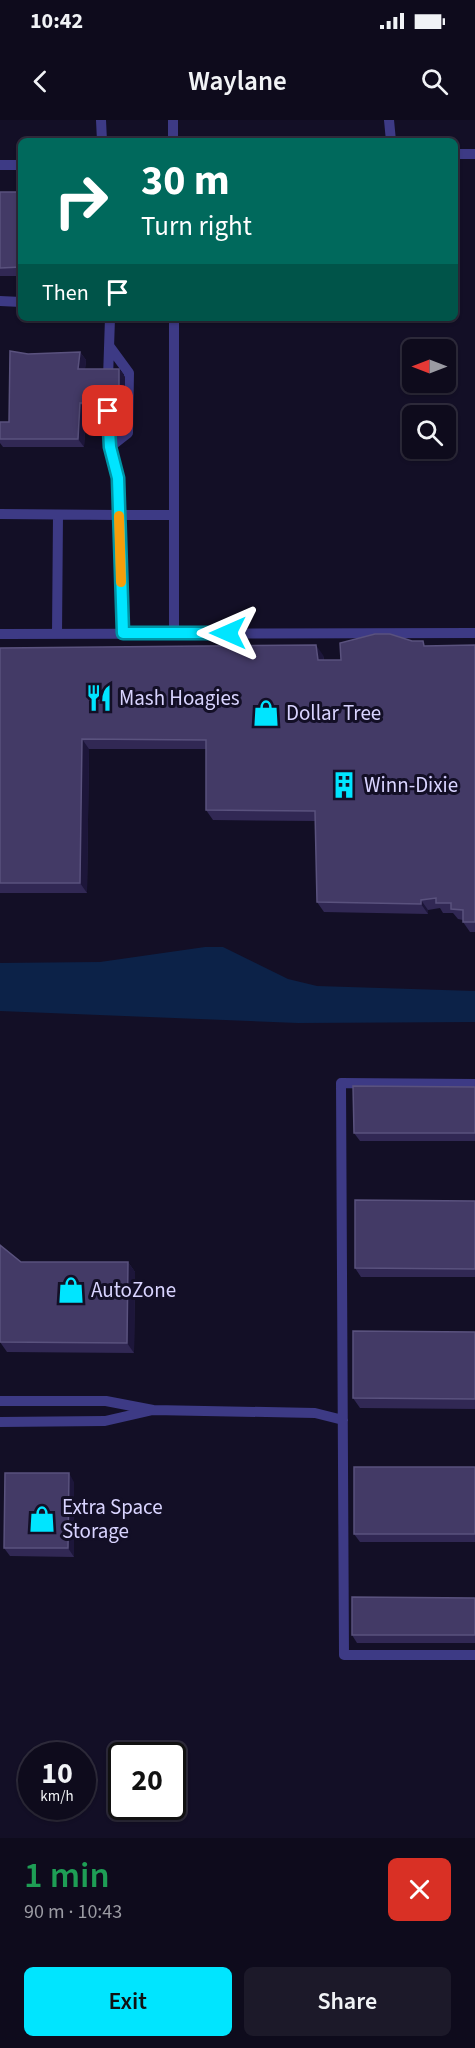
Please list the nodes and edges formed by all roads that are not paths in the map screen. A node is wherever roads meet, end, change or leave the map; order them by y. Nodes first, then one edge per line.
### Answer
1 (101, 120) edge
2 (173, 120) edge
3 (389, 120) edge
4 (102, 138) edge
5 (173, 138) edge
6 (390, 138) edge
7 (458, 154) edge
8 (475, 154) edge
9 (0, 165) edge
10 (18, 165) edge
11 (0, 301) edge
12 (18, 302) edge
13 (110, 321) edge
14 (174, 321) edge
15 (110, 347) junction
16 (108, 378) edge
17 (108, 411) edge
18 (110, 447) junction
19 (0, 514) edge
20 (57, 515) junction
21 (119, 515) junction
22 (174, 515) junction
23 (123, 633) junction
24 (174, 633) junction
25 (475, 633) edge
26 (0, 634) edge
27 (57, 634) junction
28 (475, 1084) edge
29 (0, 1401) edge
30 (153, 1410) junction
31 (343, 1420) junction
32 (0, 1422) edge
33 (475, 1655) edge

1 - 4 lane
2 - 5 lane
3 - 6 lane
7 - 8 lane
9 - 10 lane
11 - 12 lane
13 - 15 lane
14 - 22 lane
15 - 16 lane
15 - 18 lane
17 - 18 lane
18 - 21 lane
19 - 20 lane
20 - 21 lane
20 - 27 lane
21 - 22 lane
21 - 23 lane
22 - 24 lane
23 - 24 lane
23 - 27 lane
24 - 25 lane
26 - 27 lane
28 - 31 lane
29 - 30 lane
30 - 31 lane
30 - 32 lane
31 - 33 lane

